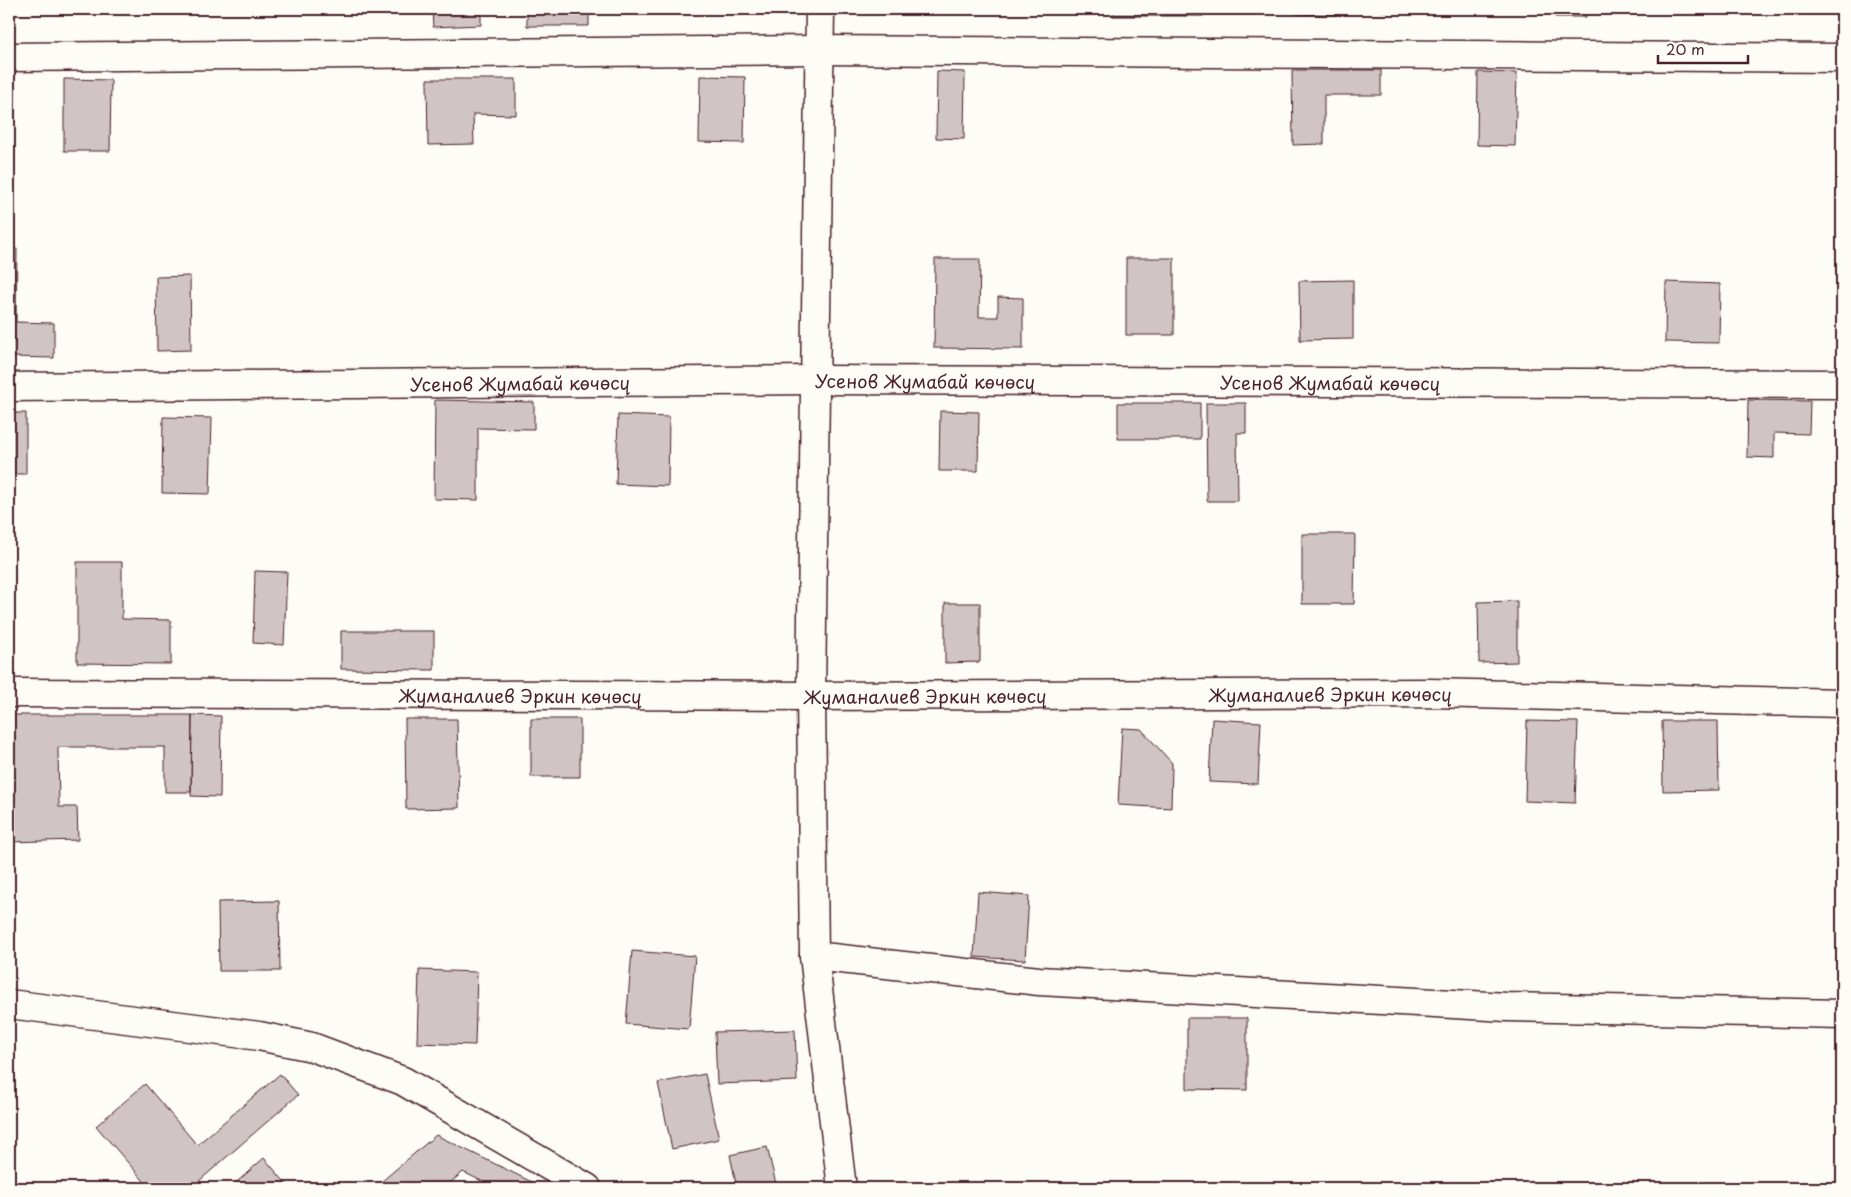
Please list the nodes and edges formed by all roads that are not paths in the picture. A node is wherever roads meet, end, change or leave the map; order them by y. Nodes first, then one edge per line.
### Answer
1 (820, 9) edge
2 (820, 50) junction
3 (9, 58) edge
4 (1842, 58) edge
5 (815, 380) junction
6 (1842, 384) edge
7 (9, 387) edge
8 (9, 693) edge
9 (811, 696) junction
10 (1842, 703) edge
11 (814, 956) junction
12 (9, 1004) edge
13 (1842, 1014) edge
14 (587, 1188) edge
15 (842, 1188) edge

1 - 2 street
2 - 3 street
2 - 4 street
2 - 5 street
5 - 6 street, Усенов Жумабай көчөсү
5 - 7 street, Усенов Жумабай көчөсү
5 - 9 street
8 - 9 street, Жуманалиев Эркин көчөсү
9 - 10 street, Жуманалиев Эркин көчөсү
9 - 11 street
11 - 13 street
11 - 15 street
12 - 14 street

